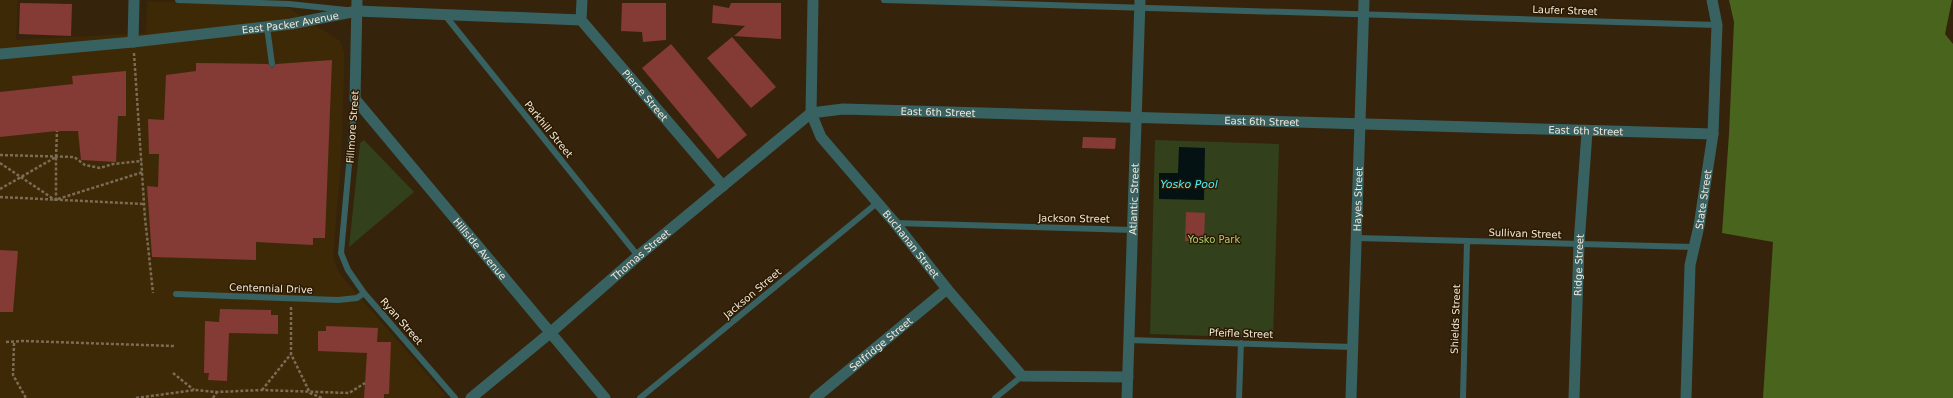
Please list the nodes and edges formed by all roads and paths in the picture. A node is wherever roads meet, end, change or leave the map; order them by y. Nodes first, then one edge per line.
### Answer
1 (134, 0) edge
2 (178, 0) edge
3 (582, 0) edge
4 (813, 0) edge
5 (884, 0) edge
6 (1364, 0) edge
7 (1712, 0) edge
8 (1139, 4) edge
9 (357, 5) edge
10 (444, 14) junction
11 (1364, 15) junction
12 (581, 20) junction
13 (1717, 25) junction
14 (267, 27) junction
15 (133, 42) junction
16 (0, 54) edge
17 (272, 64) dead end
18 (355, 99) junction
19 (812, 113) junction
20 (1136, 117) junction
21 (1360, 124) junction
22 (57, 131) dead end
23 (1587, 132) junction
24 (1713, 134) junction
25 (0, 155) edge
26 (56, 157) junction
27 (142, 161) junction
28 (0, 162) edge
29 (143, 172) junction
30 (22, 178) junction
31 (723, 186) junction
32 (0, 189) edge
33 (0, 197) edge
34 (56, 200) junction
35 (877, 203) junction
36 (145, 204) junction
37 (895, 223) junction
38 (1133, 230) junction
39 (1357, 238) junction
40 (1467, 241) junction
41 (1579, 244) junction
42 (1693, 247) junction
43 (341, 253) joint
44 (638, 256) junction
45 (947, 289) junction
46 (152, 293) dead end
47 (364, 293) junction
48 (176, 294) dead end
49 (290, 298) junction
50 (550, 333) junction
51 (1129, 340) junction
52 (6, 342) dead end
53 (14, 343) junction
54 (1241, 343) junction
55 (174, 346) dead end
56 (1353, 347) junction
57 (291, 354) junction
58 (173, 373) dead end
59 (1022, 376) junction
60 (1128, 377) junction
61 (365, 384) dead end
62 (195, 390) junction
63 (262, 390) junction
64 (217, 392) junction
65 (310, 393) junction
66 (26, 398) edge
67 (136, 398) edge
68 (213, 398) edge
69 (322, 398) edge
70 (455, 398) edge
71 (471, 398) edge
72 (605, 398) edge
73 (640, 398) edge
74 (815, 398) edge
75 (994, 398) edge
76 (1128, 398) edge
77 (1239, 398) edge
78 (1351, 398) edge
79 (1463, 398) edge
80 (1574, 398) edge
81 (1686, 398) edge

1 - 15 street
2 - 9 lane
3 - 12 street
4 - 19 street, Buchanan Street
5 - 8 lane, Laufer Street
6 - 11 street, Hayes Street
7 - 13 street, State Street
8 - 11 lane, Laufer Street
8 - 20 street, Atlantic Street
9 - 10 street, East Packer Avenue
9 - 14 street, East Packer Avenue
9 - 18 street, Fillmore Street
10 - 12 street, East Packer Avenue
10 - 44 lane, Parkhill Street
11 - 13 lane, Laufer Street
11 - 21 street, Hayes Street
12 - 31 street, Pierce Street
13 - 24 street, State Street
14 - 15 street, East Packer Avenue
14 - 17 lane
15 - 16 street, East Packer Avenue
15 - 27 path
18 - 43 lane, Fillmore Street
18 - 50 street, Hillside Avenue
19 - 20 street, East 6th Street
19 - 31 street, Thomas Street
19 - 35 street, Buchanan Street
20 - 21 street, East 6th Street
20 - 38 street, Atlantic Street
21 - 23 street, East 6th Street
21 - 39 street, Hayes Street
22 - 26 path
23 - 24 street, East 6th Street
23 - 41 street, Ridge Street
24 - 42 street, State Street
25 - 26 path
26 - 27 path
26 - 30 path
26 - 34 path
27 - 29 path
28 - 30 path
29 - 34 path
29 - 36 path
30 - 32 path
30 - 34 path
31 - 44 street, Thomas Street
33 - 34 path
34 - 36 path
35 - 37 street, Buchanan Street
35 - 73 lane, Jackson Street
36 - 46 path
37 - 38 lane, Jackson Street
37 - 45 street, Buchanan Street
38 - 51 street, Atlantic Street
39 - 40 lane, Sullivan Street
39 - 56 street, Hayes Street
40 - 41 lane, Sullivan Street
40 - 79 lane, Shields Street
41 - 42 lane, Sullivan Street
41 - 80 street, Ridge Street
42 - 81 street, State Street
43 - 47 lane, Ryan Street
44 - 50 street, Thomas Street
45 - 59 street, Buchanan Street
45 - 74 street, Selfridge Street
47 - 49 lane, Centennial Drive
47 - 70 lane, Ryan Street
48 - 49 lane, Centennial Drive
49 - 57 path
50 - 71 street, Thomas Street
50 - 72 street, Hillside Avenue
51 - 54 lane, Pfeifle Street
51 - 60 street, Atlantic Street
52 - 53 path
53 - 55 path
53 - 66 path
54 - 56 lane, Pfeifle Street
54 - 77 lane
56 - 78 street, Hayes Street
57 - 63 path
57 - 65 path
58 - 62 path
59 - 60 street
59 - 75 lane
60 - 76 street, Atlantic Street
61 - 65 path
62 - 64 path
62 - 67 path
63 - 64 path
63 - 65 path
64 - 68 path
65 - 69 path

